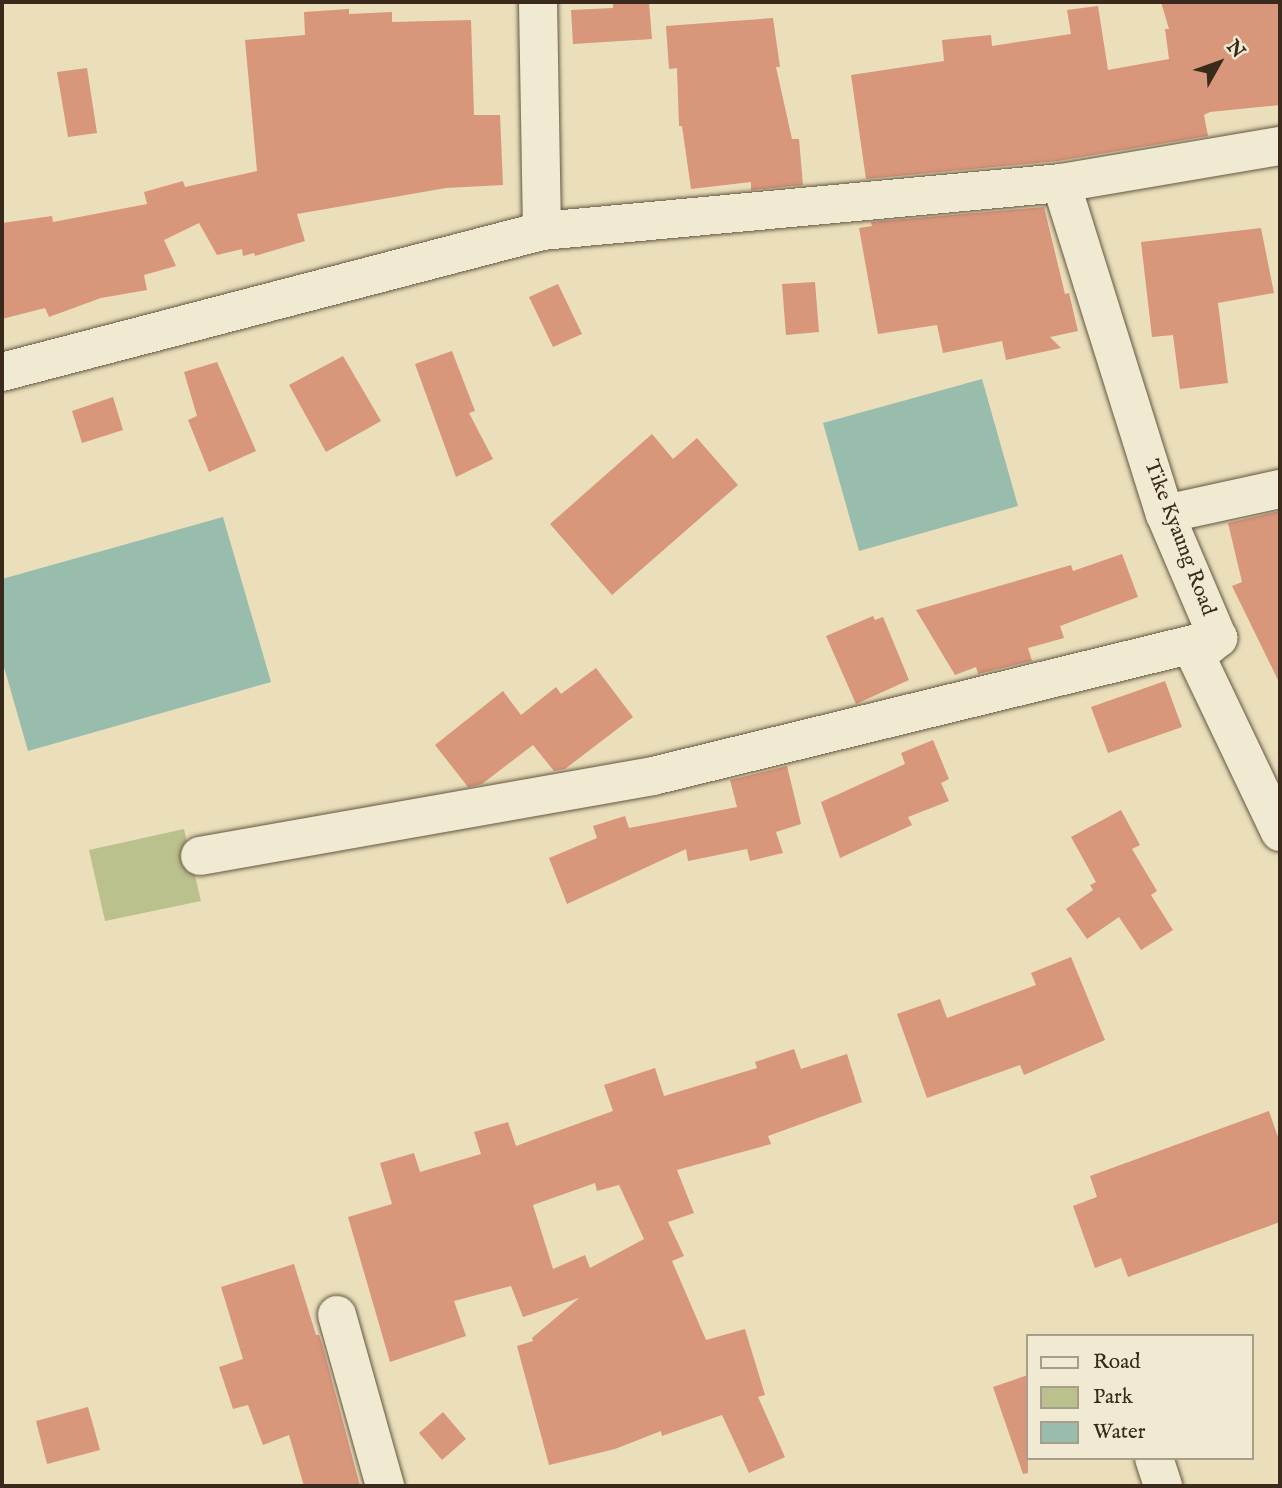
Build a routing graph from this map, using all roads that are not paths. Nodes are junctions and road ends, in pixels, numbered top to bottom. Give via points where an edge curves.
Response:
1 (538, 2) edge
2 (1280, 146) edge
3 (1061, 183) junction
4 (542, 231) junction
5 (2, 372) edge
6 (1280, 489) edge
7 (1165, 514) junction
8 (1218, 638) junction
9 (1280, 832) edge
10 (200, 856) dead end
11 (337, 1315) dead end
12 (1155, 1460) edge
13 (385, 1486) edge
14 (1163, 1486) edge

1 - 4 street
2 - 3 street
3 - 4 street
3 - 7 street, Tike Kyaung Road
4 - 5 street
6 - 7 street
7 - 8 street, Tike Kyaung Road
8 - 9 street, Tike Kyaung Road via 1196,656
8 - 10 street via 653,776
11 - 13 street
12 - 14 street

